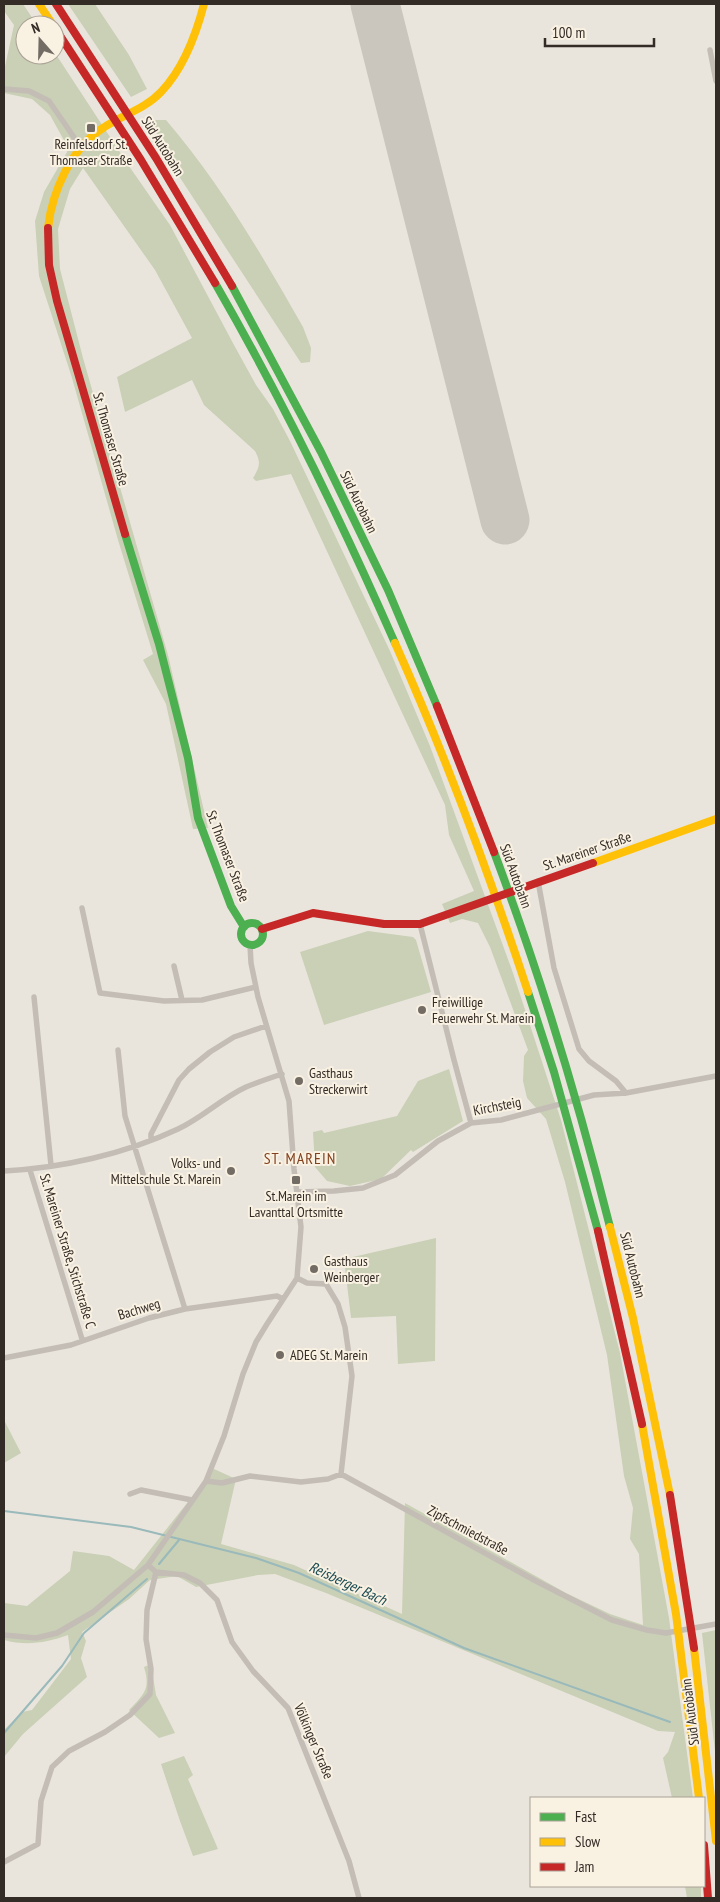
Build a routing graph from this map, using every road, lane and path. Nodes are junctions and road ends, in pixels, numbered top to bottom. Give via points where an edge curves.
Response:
1 (39, 4) edge
2 (56, 4) edge
3 (204, 4) edge
4 (46, 15) edge
5 (65, 42) edge
6 (710, 50) dead end
7 (716, 81) edge
8 (4, 89) edge
9 (80, 146) junction
10 (716, 819) edge
11 (538, 881) junction
12 (82, 908) dead end
13 (420, 924) junction
14 (244, 927) junction
15 (262, 929) junction
16 (250, 945) junction
17 (174, 966) dead end
18 (256, 987) junction
19 (34, 997) dead end
20 (182, 1000) junction
21 (266, 1026) junction
22 (118, 1050) dead end
23 (282, 1074) junction
24 (716, 1076) edge
25 (626, 1094) junction
26 (472, 1123) junction
27 (151, 1140) junction
28 (134, 1146) junction
29 (51, 1165) junction
30 (30, 1170) junction
31 (4, 1171) edge
32 (298, 1192) junction
33 (297, 1278) junction
34 (282, 1299) junction
35 (185, 1309) junction
36 (82, 1339) junction
37 (4, 1358) edge
38 (341, 1474) junction
39 (206, 1481) junction
40 (130, 1494) dead end
41 (192, 1500) junction
42 (148, 1565) junction
43 (156, 1572) junction
44 (716, 1624) edge
45 (4, 1635) edge
46 (699, 1797) edge
47 (716, 1841) edge
48 (705, 1859) edge
49 (4, 1862) edge
50 (359, 1898) edge
51 (708, 1898) edge

1 - 4 main road, Süd Autobahn
2 - 47 main road, Süd Autobahn via 120,99 195,221 251,318 342,494 416,656 507,885 580,1109 627,1289 666,1470 689,1611
3 - 9 main road, St. Thomaser Straße via 192,41 170,80 153,100 101,129
5 - 46 main road, Süd Autobahn via 188,236 275,390 397,644 445,757 495,890 567,1112 614,1291 652,1472 676,1613
6 - 7 street
8 - 9 street via 29,91 49,101
9 - 14 main road, St. Thomaser Straße via 60,182 50,209 47,226 50,271 118,513 159,644 188,758 198,818 232,906
10 - 11 main road, St. Mareiner Straße
11 - 13 main road, St. Mareiner Straße
11 - 25 street via 554,968 579,1049 589,1061 616,1080
12 - 20 street via 100,993 164,1001
13 - 15 main road, St. Mareiner Straße via 384,924 313,913
13 - 26 street
14 - 15 main road via 252,924
14 - 16 main road via 242,936
15 - 16 main road via 260,941
16 - 18 street
17 - 20 street
18 - 20 street via 202,1000
18 - 21 street
19 - 29 street
21 - 23 street
21 - 27 street via 234,1037 189,1069 179,1080 151,1134
22 - 28 street via 125,1116
23 - 27 street via 245,1087 179,1129
23 - 32 street via 289,1101
24 - 25 street, Kirchsteig
25 - 26 street, Kirchsteig via 594,1094 501,1120
26 - 32 street, Kirchsteig via 438,1140 394,1175 363,1188
27 - 28 street
28 - 29 street
28 - 35 street
29 - 30 street
30 - 31 street
30 - 36 street, St. Mareiner Straße, Stichstraße C
32 - 33 street
33 - 34 street
33 - 38 street via 307,1283 326,1284 338,1304 345,1327 352,1376
34 - 35 street, Bachweg via 277,1296
34 - 39 street via 256,1342
35 - 36 street, Bachweg
36 - 37 street, Bachweg via 71,1345
38 - 39 street via 301,1482 250,1476 222,1483
38 - 44 street, Zipfschmiedstraße via 612,1620 666,1633
39 - 41 street
40 - 41 street via 142,1490
41 - 42 street
42 - 43 street
42 - 45 street via 93,1612 63,1630 36,1638
43 - 49 street via 147,1610 150,1694 130,1715 69,1751 52,1767 41,1801 38,1844
43 - 50 street, Völkinger Straße via 184,1575 200,1583 216,1600 232,1642 253,1671 288,1708 349,1860
48 - 51 main road

